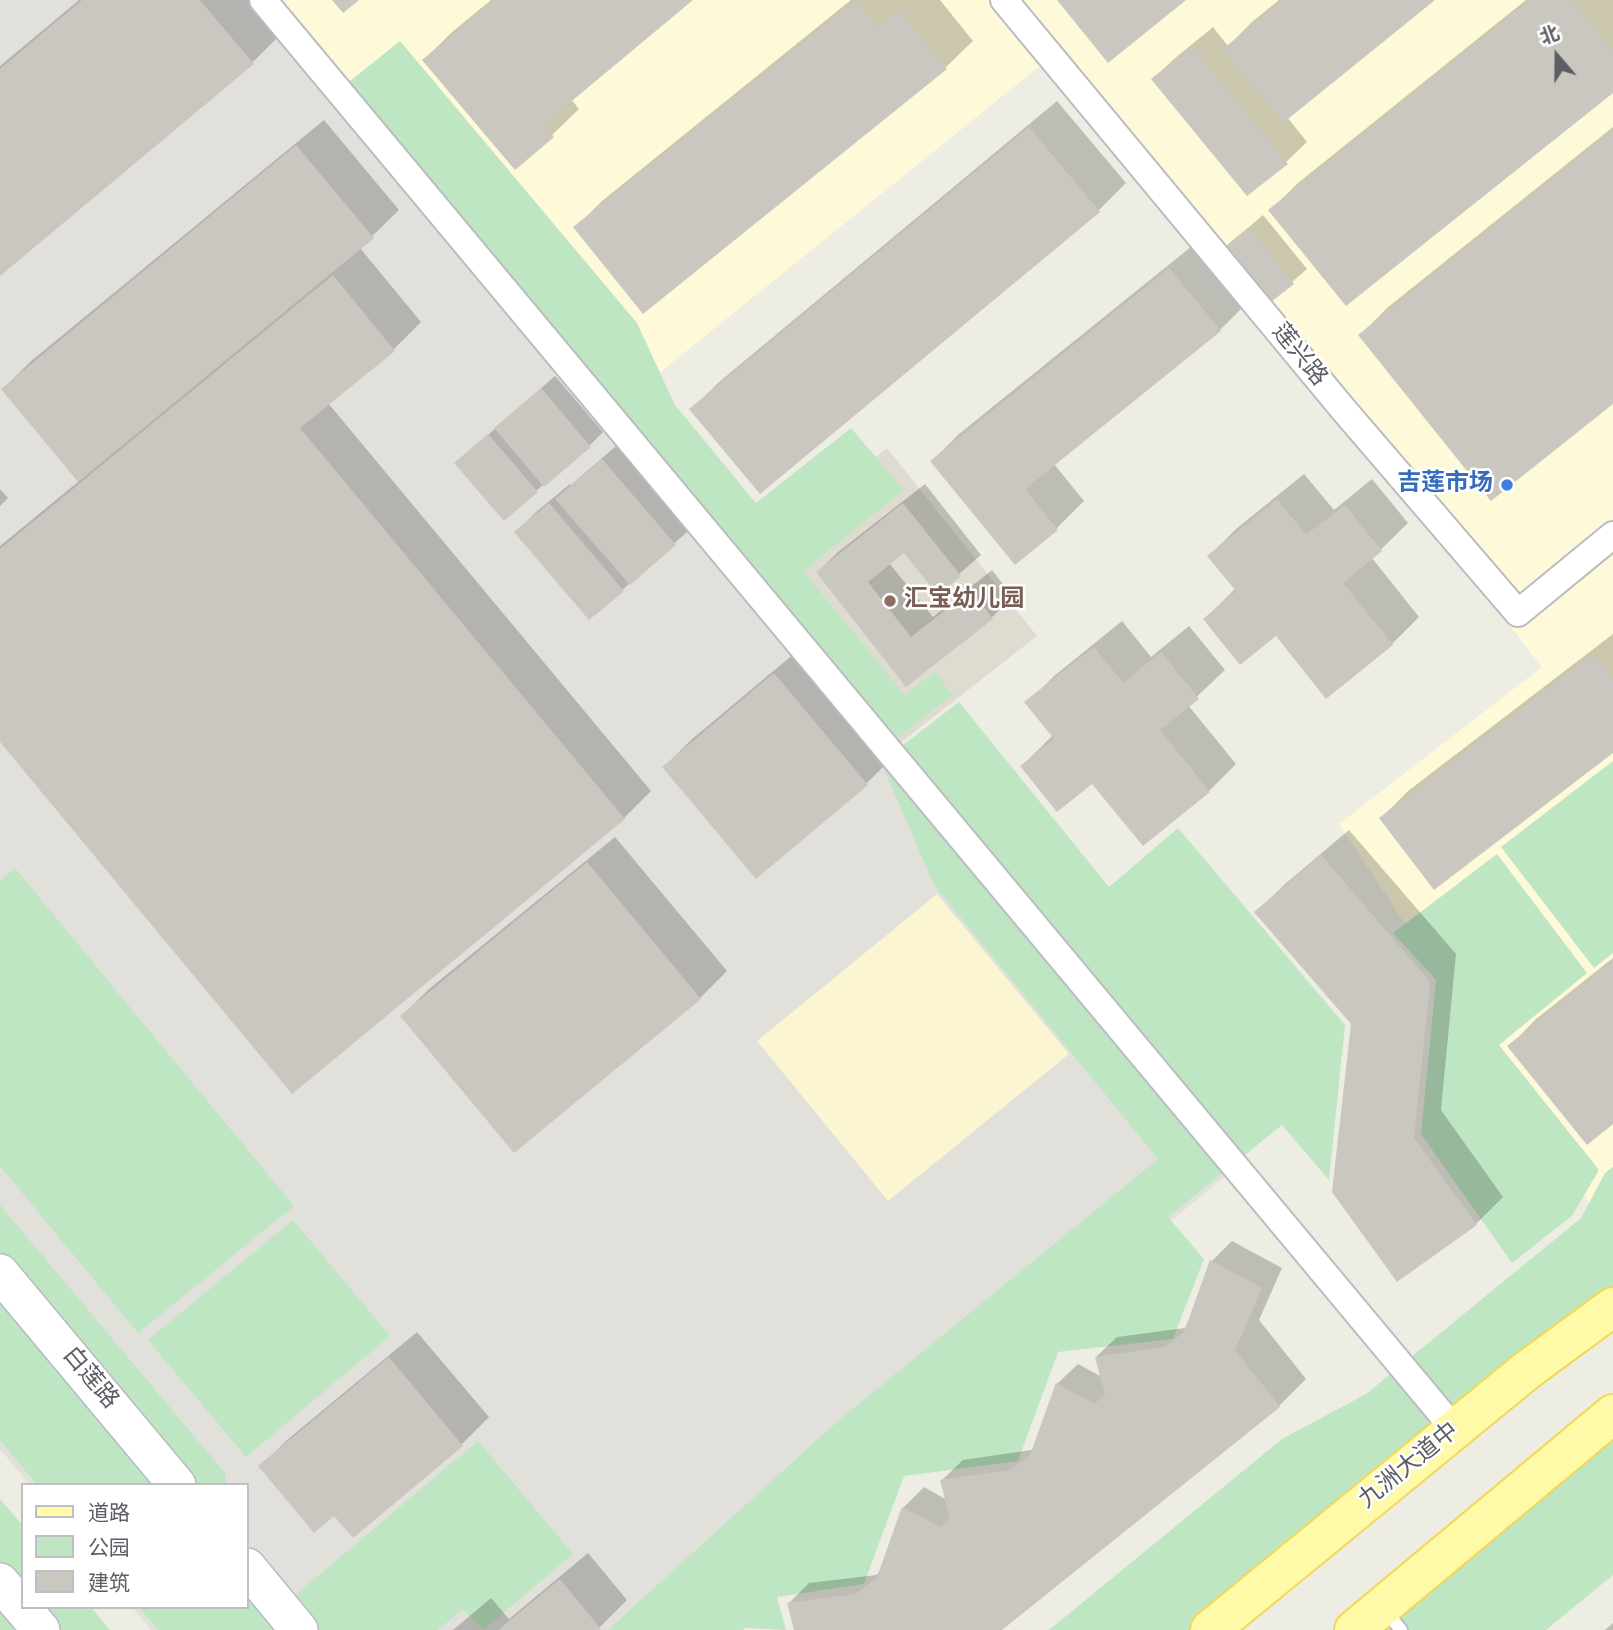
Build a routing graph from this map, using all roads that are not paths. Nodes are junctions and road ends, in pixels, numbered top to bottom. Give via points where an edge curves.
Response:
1 (263, 0) edge
2 (1004, 0) edge
3 (1613, 535) edge
4 (0, 1273) edge
5 (1613, 1307) edge
6 (1613, 1414) edge
7 (1455, 1430) junction
8 (175, 1483) edge
9 (248, 1568) edge
10 (0, 1581) edge
11 (21, 1606) edge
12 (23, 1609) edge
13 (1379, 1622) edge
14 (41, 1630) edge
15 (299, 1630) edge
16 (1210, 1630) edge

1 - 7 street
2 - 3 street, 莲兴路 via 1518,613
4 - 8 main road, 白莲路
5 - 7 main road, 九洲大道中 via 1525,1371
6 - 13 main road
7 - 16 main road, 九洲大道中
9 - 15 main road
10 - 11 main road
12 - 14 main road

